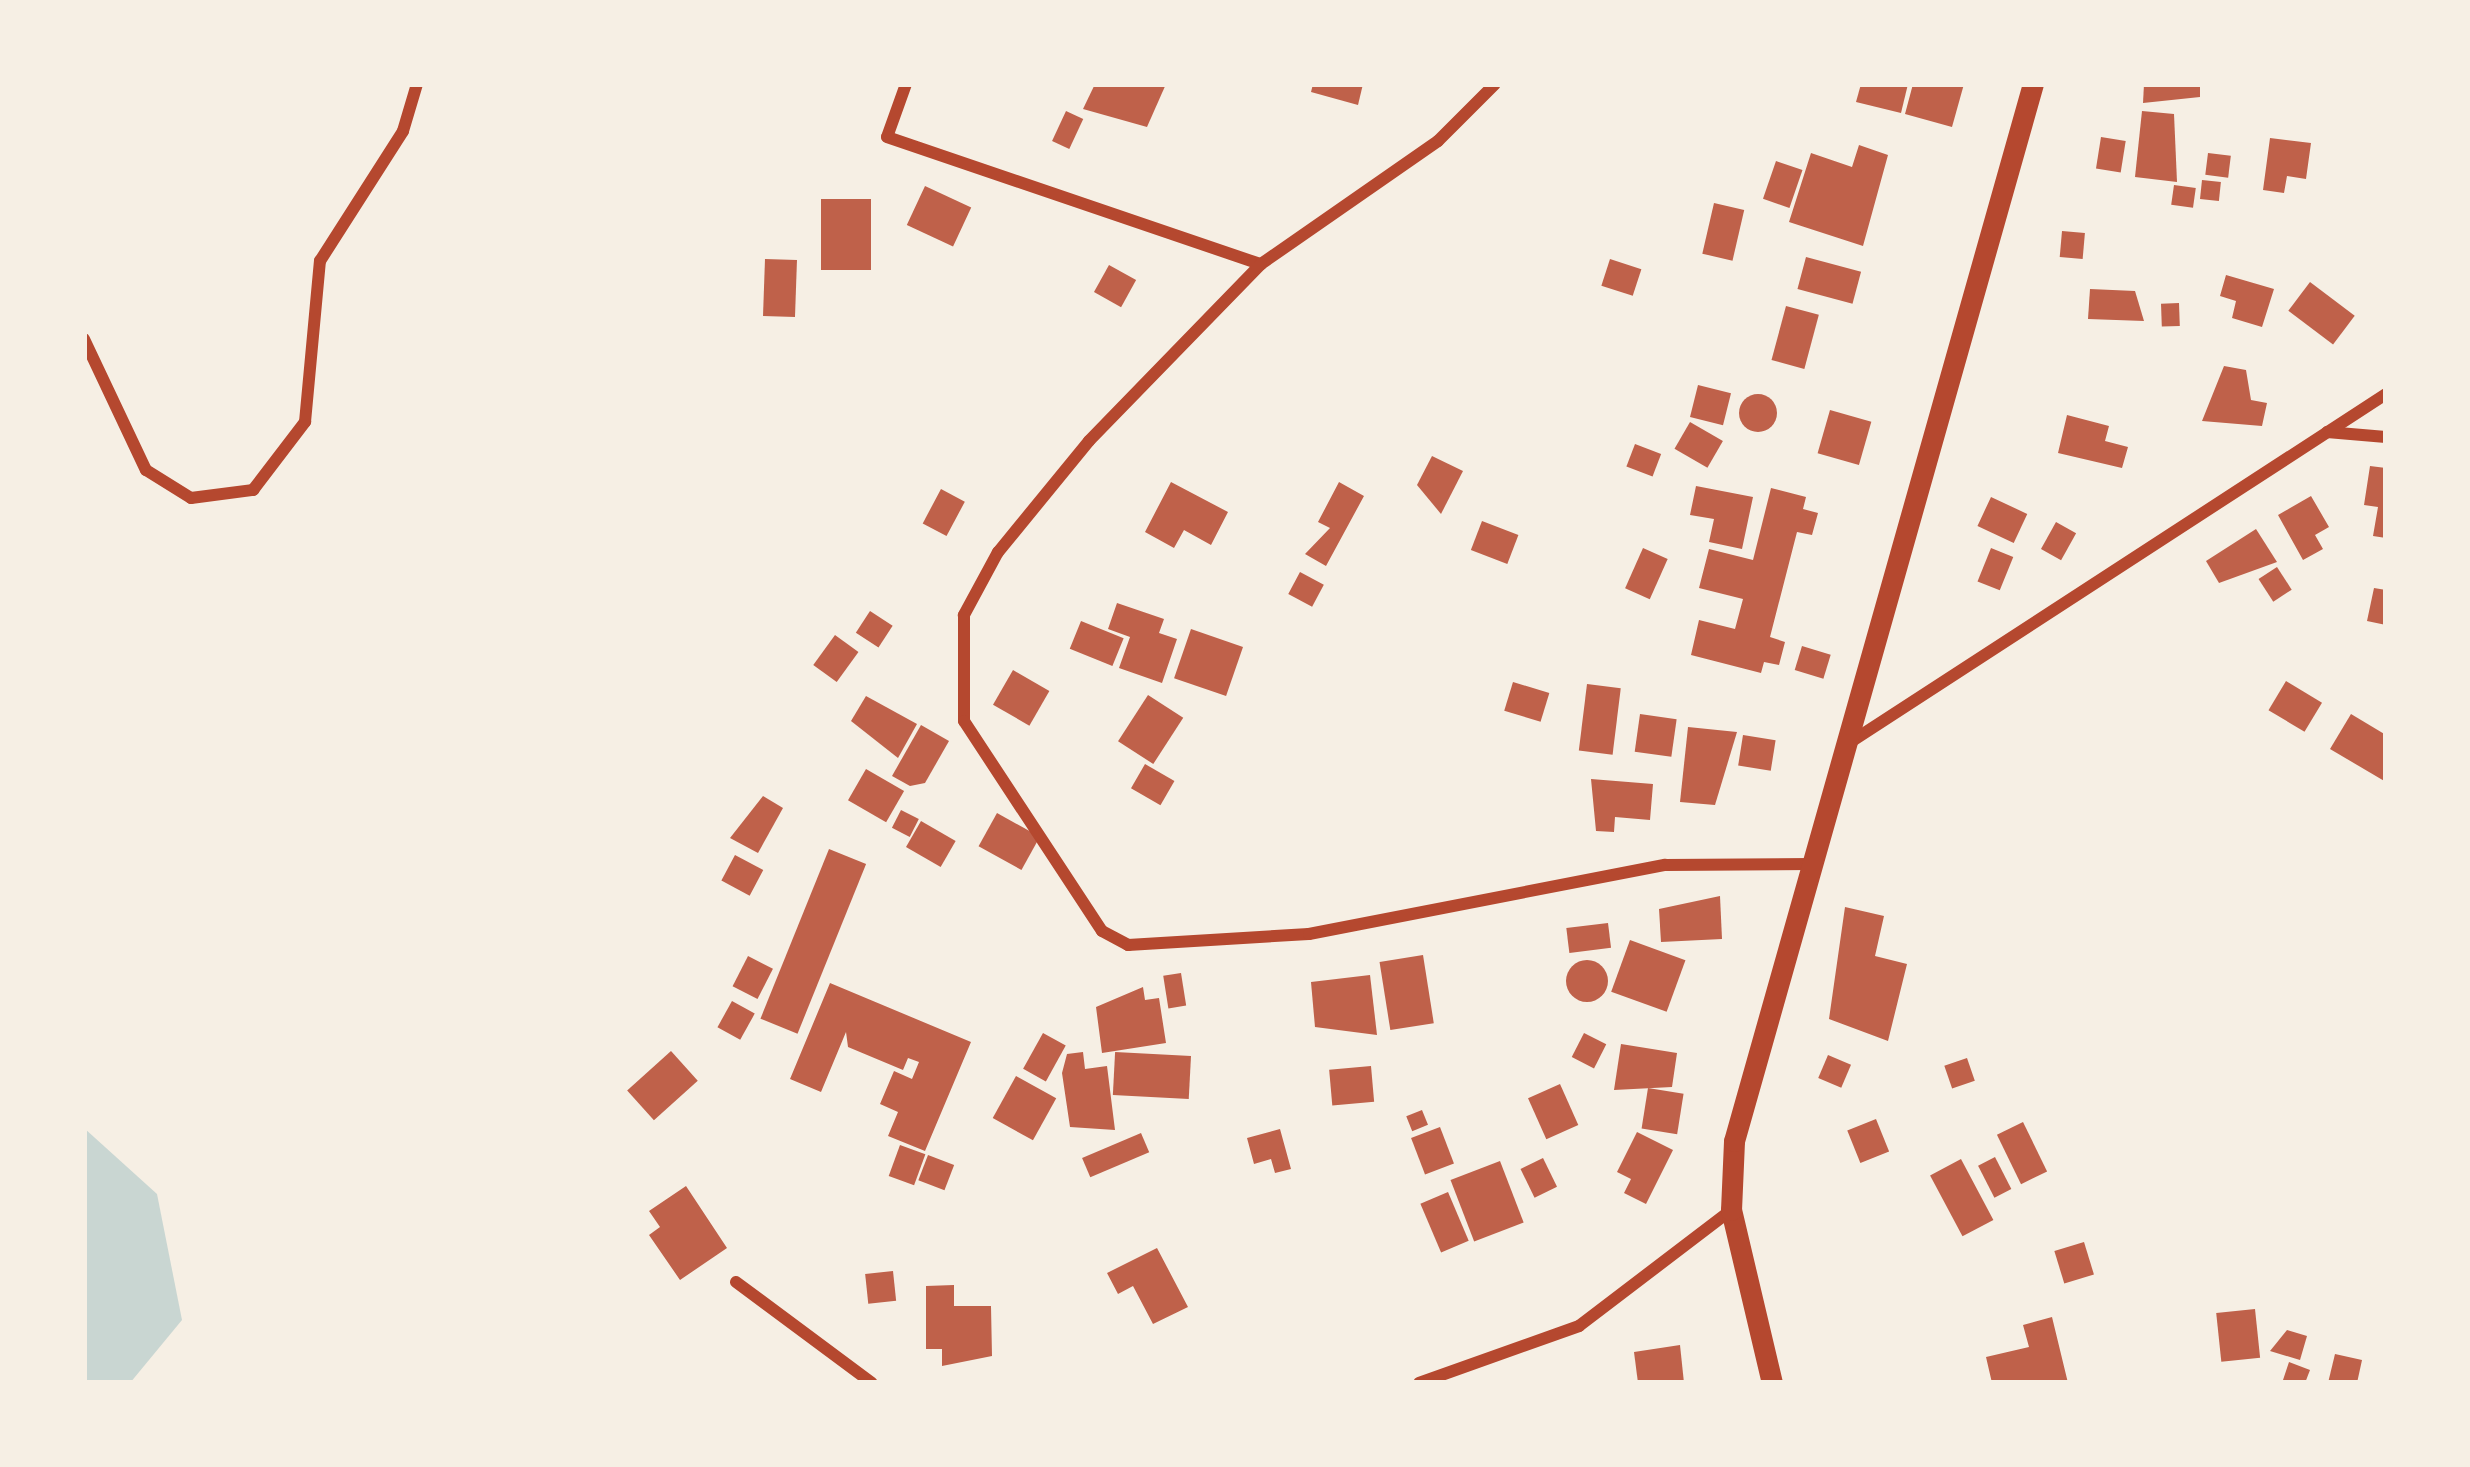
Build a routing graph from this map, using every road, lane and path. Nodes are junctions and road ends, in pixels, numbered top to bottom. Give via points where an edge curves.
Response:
1 (417, 84) edge
2 (906, 84) edge
3 (2032, 84) edge
4 (1492, 85) edge
5 (1262, 264) junction
6 (84, 339) edge
7 (2386, 394) edge
8 (2326, 432) junction
9 (2386, 437) edge
10 (1845, 746) junction
11 (1812, 864) junction
12 (1731, 1210) junction
13 (736, 1282) dead end
14 (872, 1383) edge
15 (1420, 1383) edge
16 (1772, 1383) edge

1 - 6 street via 403,131 320,261 305,422 254,490 226,502 191,498 146,470
2 - 5 street via 887,137
3 - 10 highway
4 - 5 street via 1438,141
5 - 11 street via 1089,441 998,551 964,615 964,721 1102,931 1128,945 1201,949 1665,865
7 - 8 street
8 - 9 street
8 - 10 street
10 - 11 highway
11 - 12 highway via 1734,1141
12 - 15 street via 1579,1326
12 - 16 highway
13 - 14 street

